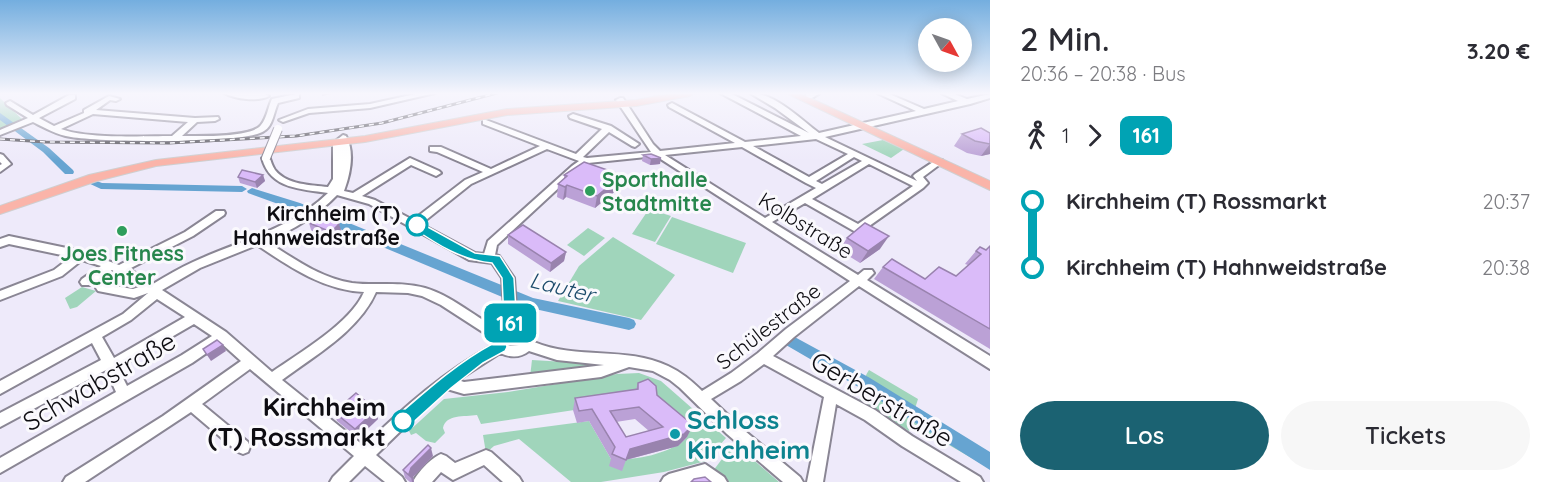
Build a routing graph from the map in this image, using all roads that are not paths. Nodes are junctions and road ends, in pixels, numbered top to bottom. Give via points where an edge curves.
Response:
1 (25, 115) edge
2 (38, 115) edge
3 (85, 115) edge
4 (141, 115) edge
5 (270, 115) edge
6 (285, 115) edge
7 (296, 115) edge
8 (487, 115) edge
9 (631, 115) edge
10 (691, 115) edge
11 (769, 115) edge
12 (789, 115) edge
13 (843, 115) edge
14 (910, 115) edge
15 (573, 116) dead end
16 (79, 117) joint
17 (215, 119) dead end
18 (30, 120) junction
19 (195, 120) junction
20 (283, 120) junction
21 (486, 122) dead end
22 (862, 127) junction
23 (608, 128) junction
24 (54, 130) junction
25 (2, 132) edge
26 (813, 137) junction
27 (176, 138) junction
28 (342, 141) junction
29 (635, 144) dead end
30 (743, 144) junction
31 (547, 145) junction
32 (433, 149) dead end
33 (656, 153) junction
34 (854, 154) junction
35 (0, 157) edge
36 (582, 159) junction
37 (868, 161) junction
38 (939, 162) junction
39 (0, 169) edge
40 (489, 171) junction
41 (436, 173) dead end
42 (809, 181) junction
43 (920, 186) junction
44 (990, 186) edge
45 (823, 188) junction
46 (335, 192) junction
47 (355, 196) junction
48 (805, 199) junction
49 (0, 204) edge
50 (0, 210) edge
51 (220, 213) dead end
52 (765, 222) junction
53 (415, 224) junction
54 (4, 241) edge
55 (258, 241) junction
56 (81, 255) junction
57 (489, 258) junction
58 (115, 267) junction
59 (863, 277) junction
60 (138, 280) junction
61 (86, 282) dead end
62 (372, 287) junction
63 (102, 288) dead end
64 (152, 290) junction
65 (121, 293) junction
66 (0, 296) edge
67 (195, 317) junction
68 (511, 326) junction
69 (94, 335) junction
70 (222, 336) junction
71 (499, 341) junction
72 (528, 345) junction
73 (763, 357) junction
74 (628, 361) junction
75 (250, 362) junction
76 (990, 363) edge
77 (110, 364) junction
78 (271, 380) junction
79 (446, 383) junction
80 (0, 388) edge
81 (831, 394) junction
82 (124, 395) junction
83 (700, 399) junction
84 (192, 404) junction
85 (0, 420) edge
86 (243, 447) dead end
87 (366, 455) junction
88 (0, 466) edge
89 (71, 482) edge
90 (338, 482) edge
91 (397, 482) edge
92 (421, 482) edge
93 (514, 482) edge
94 (669, 482) edge
95 (719, 482) edge
96 (795, 482) edge
97 (815, 482) edge
98 (975, 482) edge

1 - 18 street
2 - 18 street
3 - 16 street
4 - 19 street
5 - 27 street via 258,132
6 - 20 street
7 - 20 street
8 - 28 main road
9 - 33 street, Kolbstraße
10 - 30 street
11 - 26 street
12 - 26 street
13 - 22 main road
14 - 22 street
15 - 23 street
16 - 24 street
17 - 19 street
18 - 24 street
18 - 25 street
19 - 27 street
20 - 46 street, bridge via 266,158 271,172 301,186
21 - 31 street
22 - 26 street
22 - 38 main road
23 - 29 street
23 - 36 street
24 - 27 street via 92,137
26 - 30 street
26 - 34 street
28 - 46 street
28 - 49 main road via 198,151 148,159 71,178
28 - 50 main road via 149,164 71,184
30 - 33 street
30 - 42 street
31 - 36 street
31 - 40 street
32 - 40 street
33 - 36 street
33 - 52 street, Kolbstraße
34 - 37 street
34 - 42 street
35 - 39 street via 7,164
36 - 57 street via 492,244
37 - 43 street
37 - 45 street
38 - 43 street via 918,176 923,183
38 - 44 main road
40 - 53 street via 468,182
41 - 47 street via 410,161
42 - 45 street
43 - 48 street via 858,229
45 - 48 street
46 - 47 street
46 - 55 street via 306,215
47 - 53 street
48 - 52 street
51 - 58 street via 189,234
52 - 59 street, Kolbstraße
53 - 57 street via 473,257
54 - 56 street
55 - 62 street via 326,281
55 - 64 street via 196,265
56 - 58 street
56 - 66 street via 58,273
57 - 68 street via 495,259 505,271
58 - 60 street
58 - 61 street
59 - 73 street, Schülestraße
59 - 76 street, Kolbstraße
60 - 64 street
60 - 65 street
62 - 71 street via 405,287 425,292 457,308
62 - 78 street via 370,296 346,324
63 - 65 street
64 - 65 street
64 - 67 street
64 - 69 street via 130,316
67 - 70 street
67 - 77 street
68 - 71 street via 505,327
68 - 72 street via 526,331
69 - 77 street
69 - 80 street
70 - 75 street
70 - 82 street, Schwabstraße
71 - 72 street via 510,352
71 - 79 street
72 - 74 street via 579,357
73 - 81 street, Gerberstraße
73 - 83 street, Schülestraße
74 - 79 street via 601,371 483,386 457,388
74 - 83 street via 661,369
75 - 78 street
75 - 84 street
77 - 82 street
77 - 85 street
78 - 87 street
79 - 87 street
81 - 97 street
81 - 98 street, Gerberstraße
82 - 88 street, Schwabstraße
83 - 96 street
84 - 86 street
84 - 89 street
87 - 90 street
87 - 91 street
92 - 93 street via 441,461 453,472 486,457
94 - 95 street via 705,471

